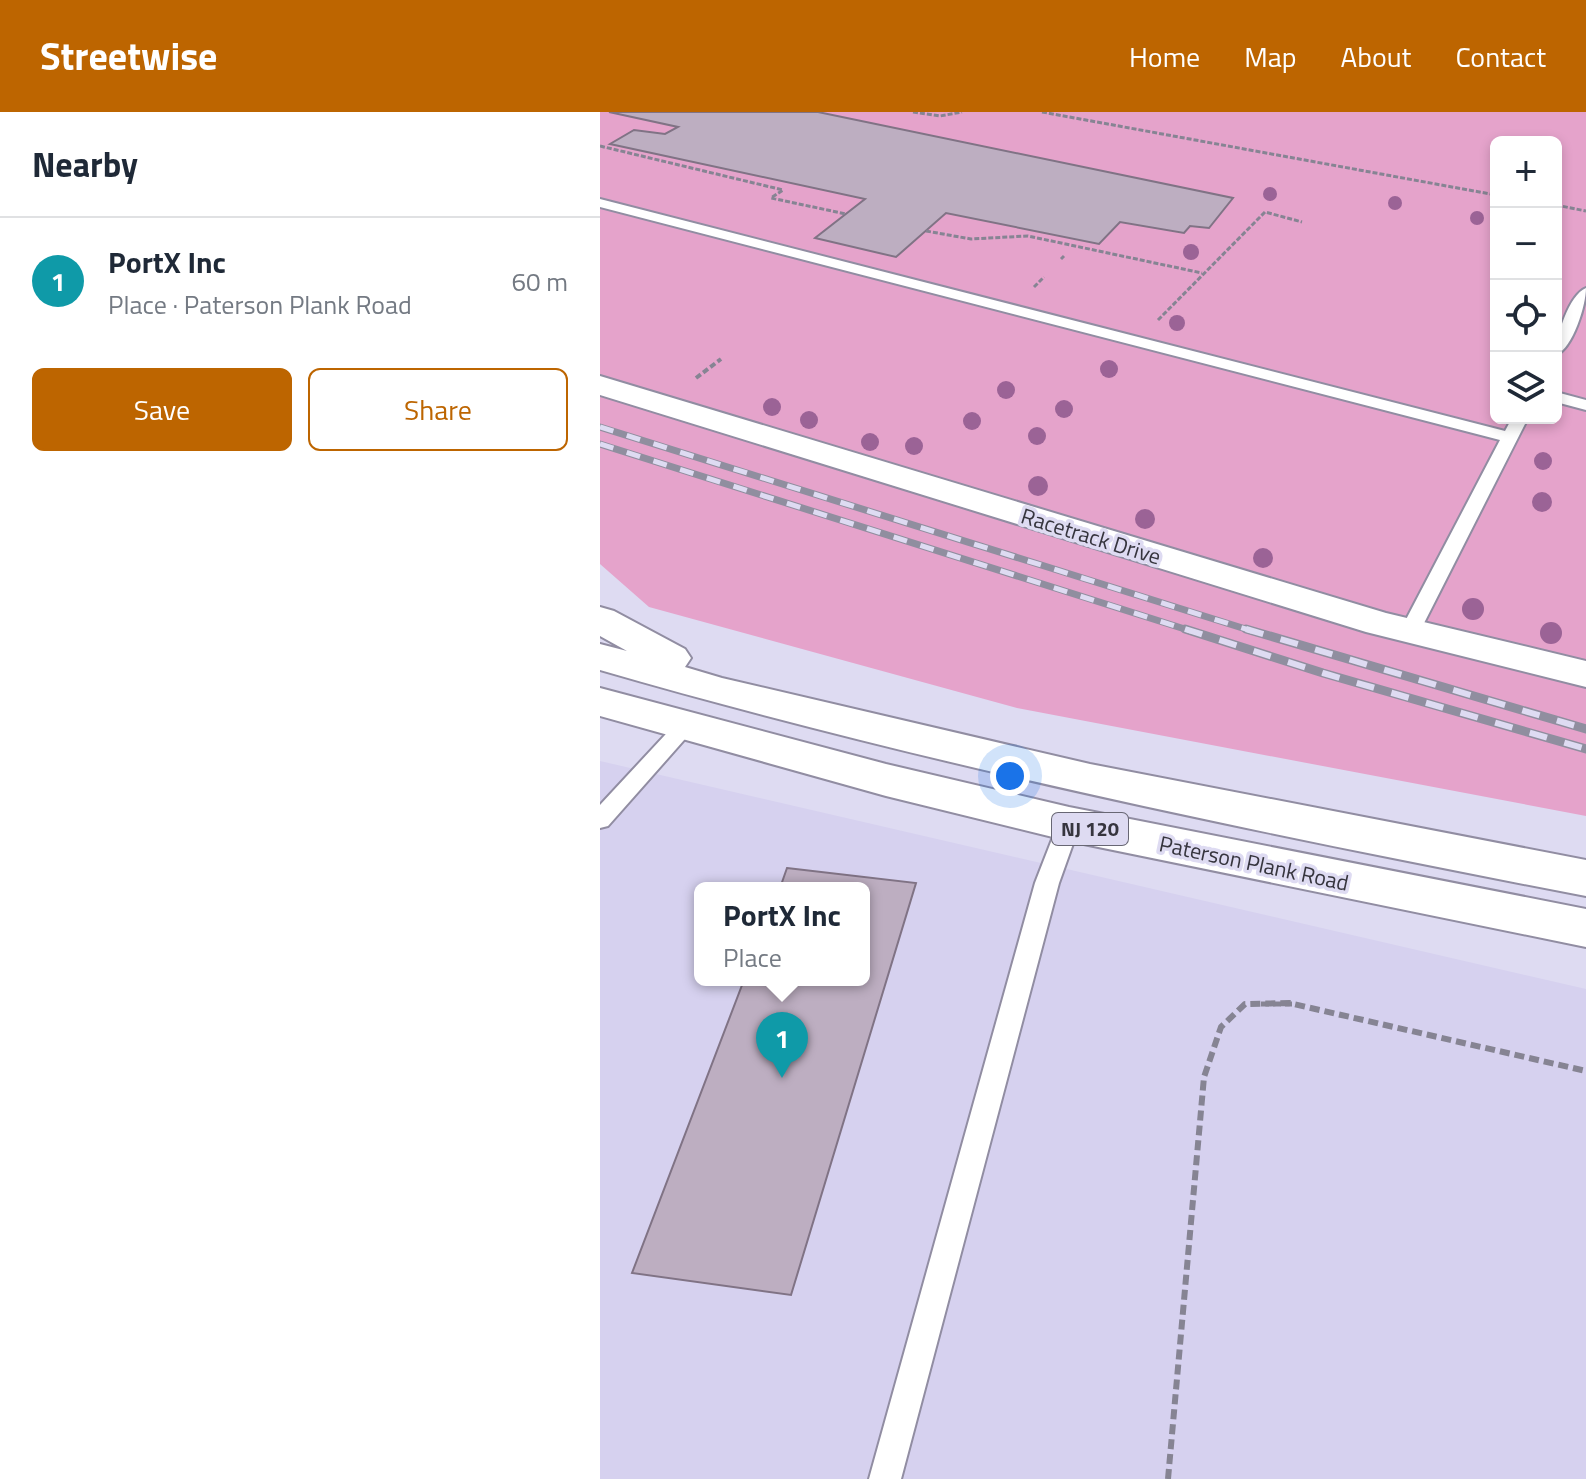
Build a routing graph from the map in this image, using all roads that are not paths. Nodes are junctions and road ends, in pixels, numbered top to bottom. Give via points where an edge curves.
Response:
1 (600, 203) edge
2 (1586, 292) edge
3 (1562, 338) edge
4 (600, 385) edge
5 (1562, 399) edge
6 (1586, 405) edge
7 (1517, 424) edge
8 (1509, 437) junction
9 (600, 620) edge
10 (1410, 631) junction
11 (600, 657) edge
12 (1586, 674) edge
13 (755, 700) junction
14 (600, 702) edge
15 (685, 726) junction
16 (600, 820) edge
17 (1069, 824) junction
18 (1586, 878) edge
19 (1586, 928) edge
20 (885, 1479) edge

1 - 8 lane
2 - 3 lane
4 - 10 street, Racetrack Drive
5 - 6 lane
7 - 8 lane
8 - 10 lane
9 - 13 main road
10 - 12 street, Racetrack Drive
11 - 13 main road, Paterson Plank Road / NJ 120
13 - 18 main road, Paterson Plank Road / NJ 120 via 1141,792
14 - 15 main road, Paterson Plank Road / NJ 120
15 - 16 lane
15 - 17 main road, Paterson Plank Road / NJ 120
17 - 19 main road, Paterson Plank Road / NJ 120
17 - 20 lane via 1047,883

